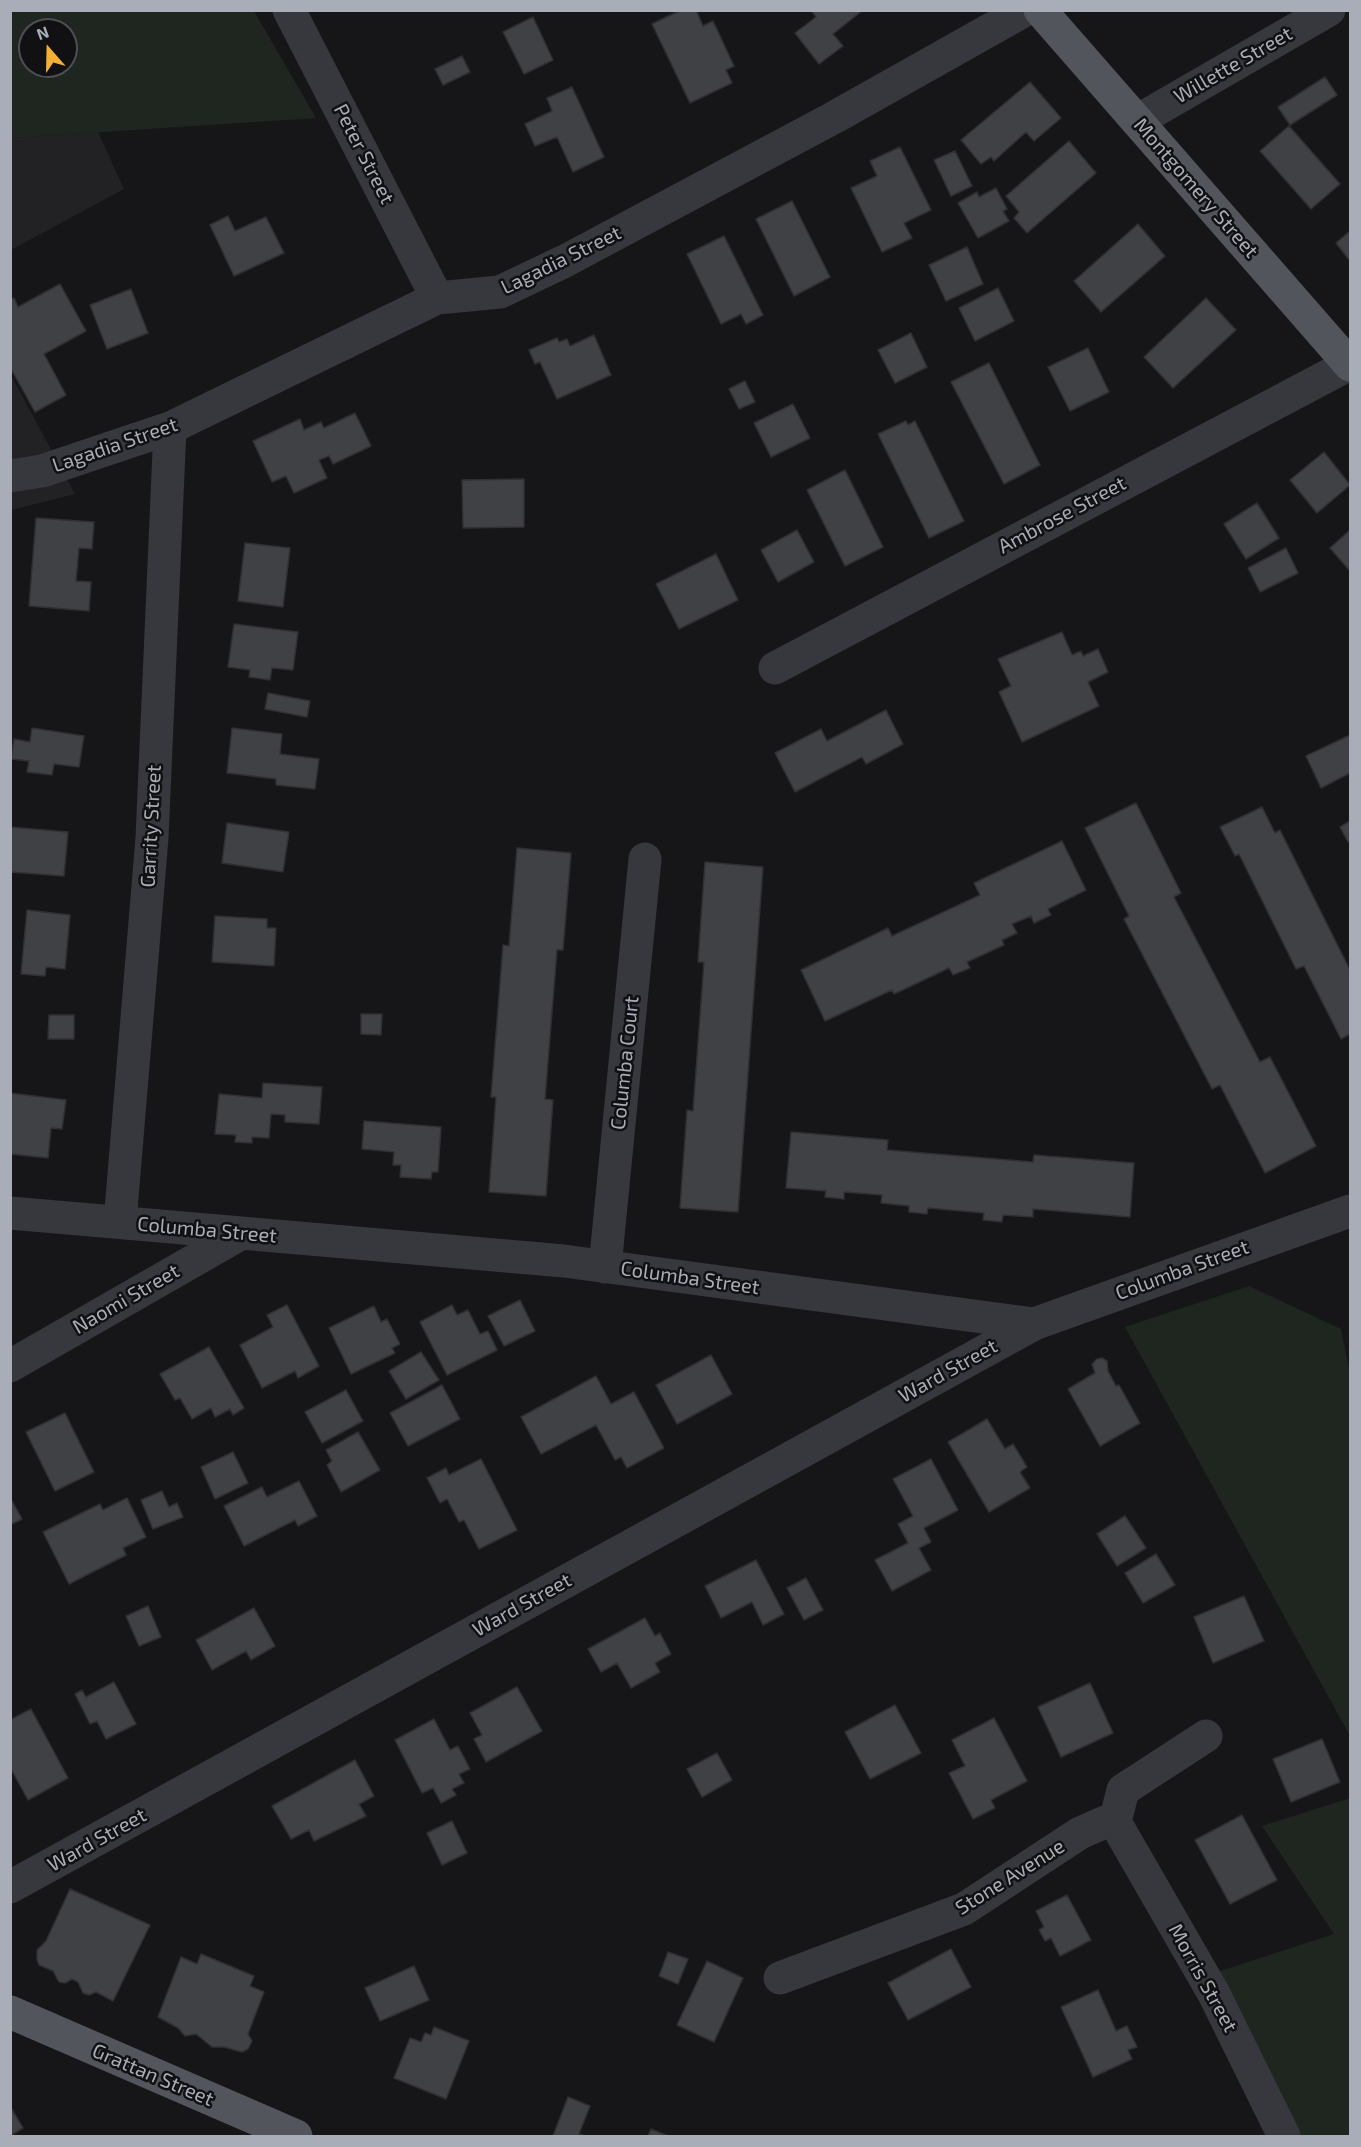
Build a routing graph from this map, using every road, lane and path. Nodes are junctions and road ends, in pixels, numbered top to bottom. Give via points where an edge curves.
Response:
1 (289, 10) edge
2 (1025, 10) edge
3 (1040, 10) edge
4 (1329, 10) edge
5 (1137, 121) junction
6 (437, 298) junction
7 (1350, 365) edge
8 (170, 428) junction
9 (10, 476) edge
10 (775, 668) dead end
11 (645, 859) dead end
12 (1350, 1211) edge
13 (10, 1213) edge
14 (120, 1222) junction
15 (242, 1233) junction
16 (605, 1267) junction
17 (1034, 1324) junction
18 (10, 1366) edge
19 (1206, 1736) dead end
20 (1115, 1822) junction
21 (10, 1887) edge
22 (780, 1978) dead end
23 (10, 2013) edge
24 (297, 2136) edge
25 (1284, 2136) edge

1 - 6 street, Peter Street
2 - 6 street, Lagadia Street via 565,261 500,292
3 - 5 main road, Montgomery Street
4 - 5 street, Willette Street
5 - 7 main road, Montgomery Street
6 - 8 street, Lagadia Street
7 - 10 street, Ambrose Street
8 - 9 street, Lagadia Street via 42,471
8 - 14 street, Garrity Street via 152,838
11 - 16 street, Columba Court
12 - 17 street, Columba Street
13 - 14 street, Columba Street
14 - 15 street, Columba Street
15 - 16 street, Columba Street
15 - 18 street, Naomi Street
16 - 17 street, Columba Street
17 - 21 street, Ward Street
19 - 20 street via 1123,1790
20 - 22 street, Stone Avenue via 1080,1833 963,1909
20 - 25 street, Morris Street via 1214,1994
23 - 24 main road, Grattan Street

